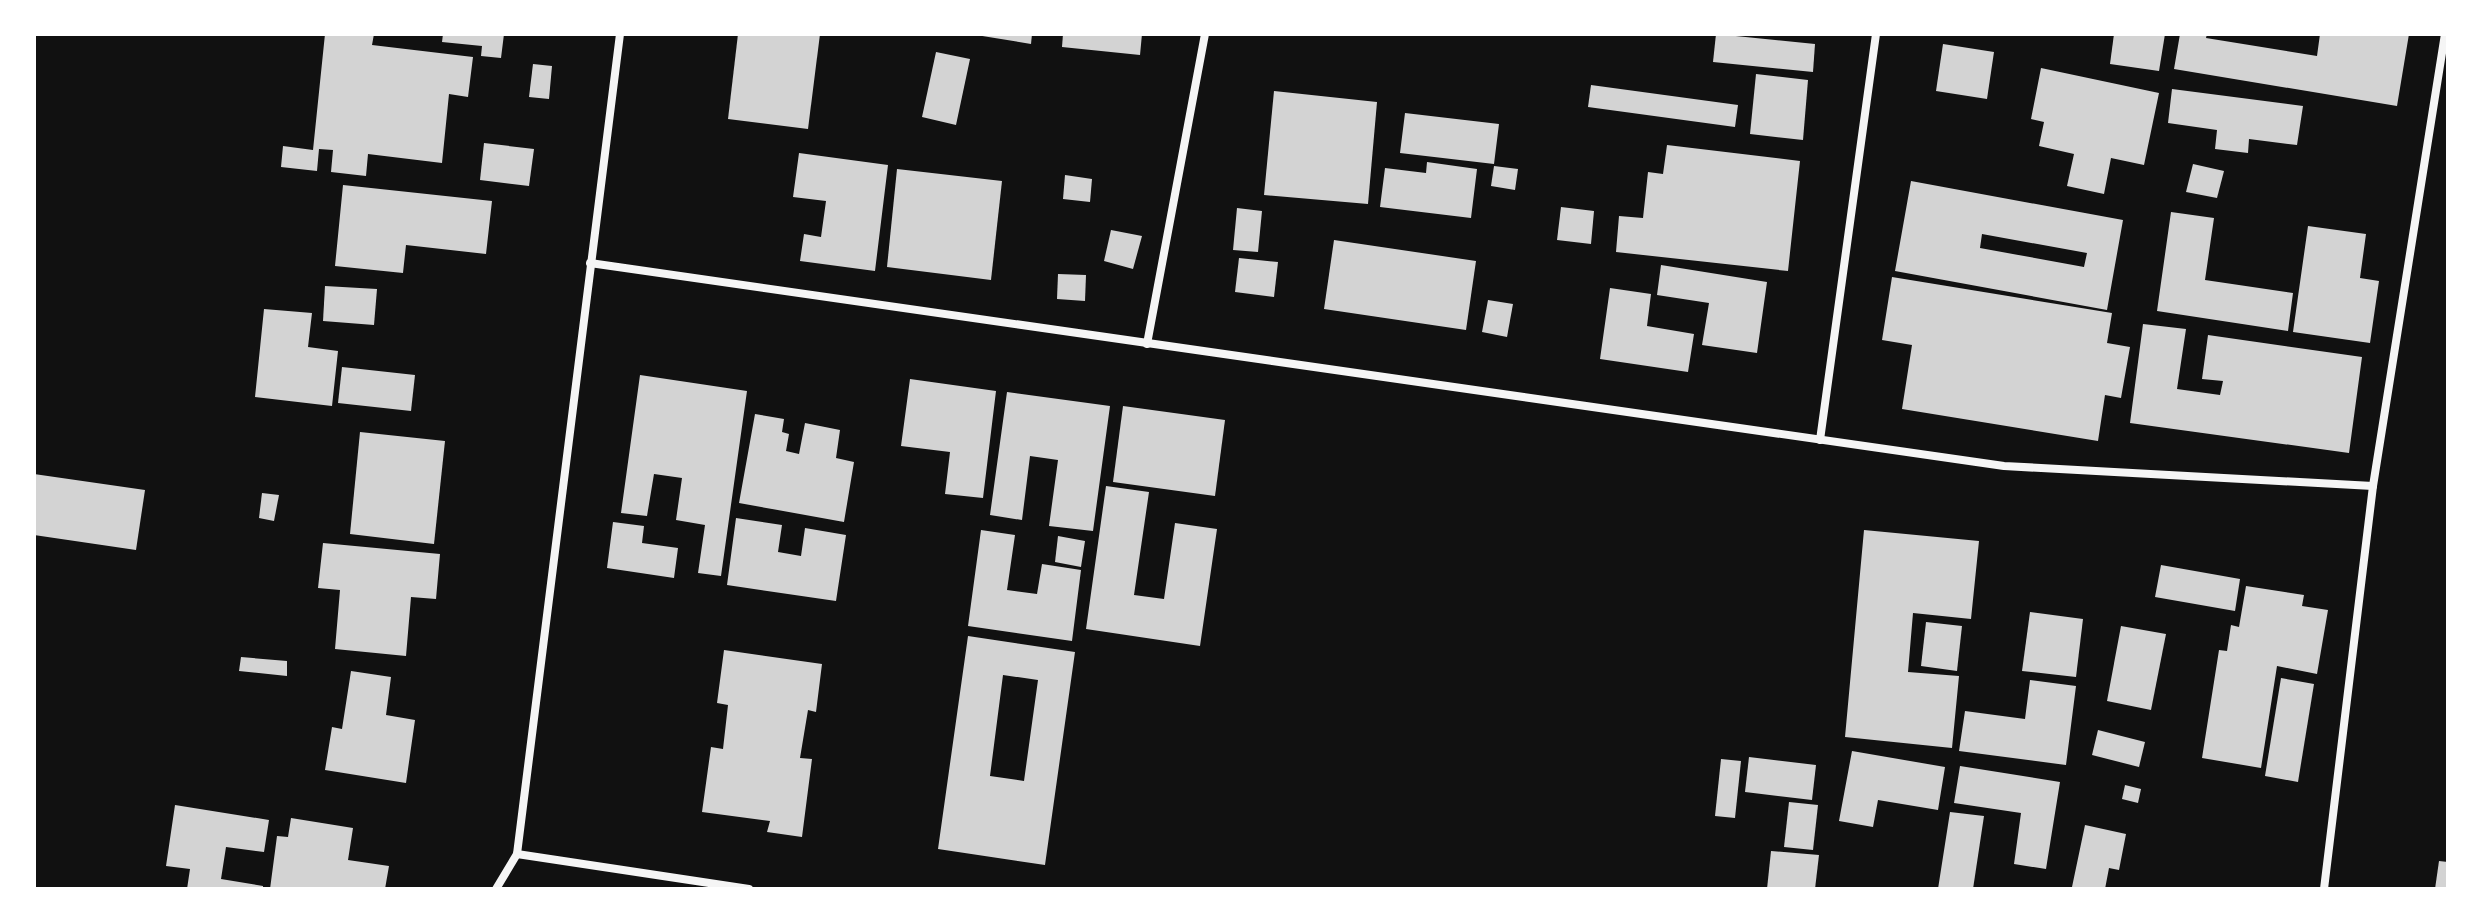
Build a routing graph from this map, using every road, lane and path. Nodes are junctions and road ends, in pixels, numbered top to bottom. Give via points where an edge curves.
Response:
1 (620, 34) edge
2 (1205, 34) edge
3 (1876, 34) edge
4 (2445, 34) edge
5 (590, 263) junction
6 (1147, 344) junction
7 (1820, 440) junction
8 (2373, 486) junction
9 (517, 854) junction
10 (496, 889) edge
11 (749, 889) edge
12 (2324, 889) edge

1 - 5 street
2 - 6 street
3 - 7 street
4 - 8 street
5 - 6 street
5 - 9 street
6 - 7 street
7 - 8 street via 2004,466
8 - 12 street
9 - 10 street
9 - 11 street

